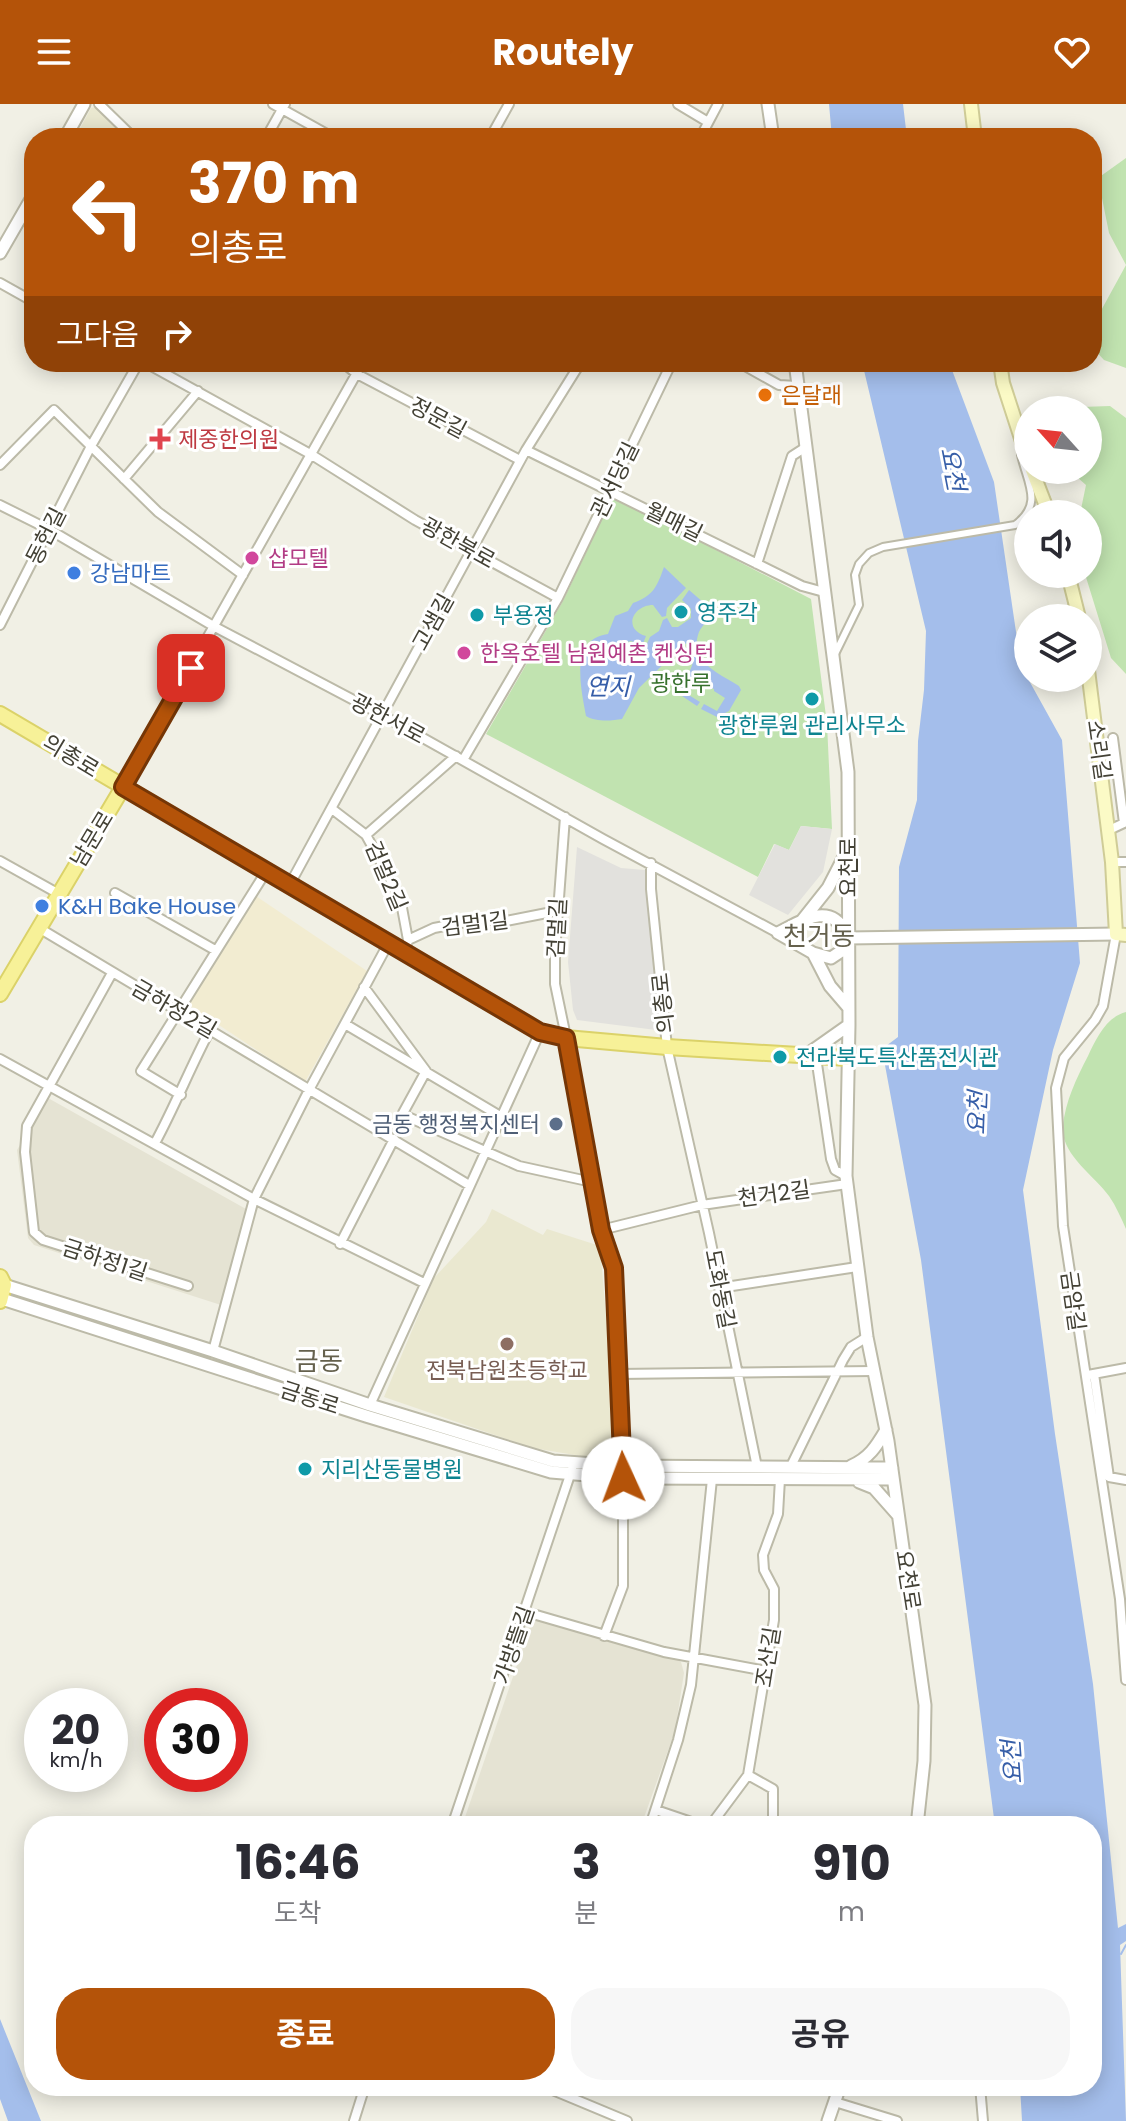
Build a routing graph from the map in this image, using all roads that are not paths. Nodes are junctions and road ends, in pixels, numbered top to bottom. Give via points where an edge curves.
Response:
1 (84, 104) edge
2 (99, 104) edge
3 (273, 104) edge
4 (509, 104) edge
5 (678, 104) edge
6 (718, 104) edge
7 (768, 104) edge
8 (971, 104) edge
9 (284, 107) edge
10 (708, 122) junction
11 (71, 128) edge
12 (124, 128) edge
13 (272, 128) edge
14 (318, 128) edge
15 (496, 128) edge
16 (705, 128) edge
17 (772, 128) edge
18 (974, 128) edge
19 (24, 211) edge
20 (0, 253) edge
21 (0, 283) edge
22 (24, 296) edge
23 (135, 372) edge
24 (161, 372) edge
25 (354, 372) edge
26 (575, 372) edge
27 (667, 372) edge
28 (756, 372) edge
29 (796, 372) edge
30 (1001, 372) edge
31 (357, 374) junction
32 (797, 386) junction
33 (198, 391) junction
34 (1014, 419) edge
35 (91, 446) junction
36 (806, 447) junction
37 (526, 450) junction
38 (312, 455) junction
39 (520, 460) junction
40 (0, 465) edge
41 (124, 479) junction
42 (1030, 484) edge
43 (609, 490) junction
44 (0, 505) edge
45 (50, 530) junction
46 (472, 551) junction
47 (757, 564) junction
48 (243, 575) junction
49 (824, 592) junction
50 (558, 598) junction
51 (0, 625) edge
52 (215, 627) junction
53 (834, 658) junction
54 (1091, 692) edge
55 (0, 714) edge
56 (382, 715) junction
57 (1113, 738) dead end
58 (460, 758) junction
59 (1123, 786) edge
60 (123, 787) junction
61 (332, 809) junction
62 (565, 817) junction
63 (1109, 830) junction
64 (366, 835) junction
65 (848, 849) junction
66 (0, 861) edge
67 (1112, 862) junction
68 (1126, 862) edge
69 (651, 863) junction
70 (267, 870) junction
71 (290, 884) junction
72 (115, 893) dead end
73 (59, 894) junction
74 (557, 911) junction
75 (801, 922) junction
76 (39, 928) junction
77 (778, 933) junction
78 (1121, 934) edge
79 (848, 938) junction
80 (388, 944) junction
81 (406, 946) junction
82 (215, 950) junction
83 (813, 953) junction
84 (112, 973) junction
85 (364, 987) junction
86 (0, 994) edge
87 (848, 1007) junction
88 (176, 1011) junction
89 (345, 1024) junction
90 (849, 1025) junction
91 (210, 1030) junction
92 (540, 1032) junction
93 (566, 1038) junction
94 (667, 1047) junction
95 (810, 1057) junction
96 (848, 1058) junction
97 (0, 1059) edge
98 (426, 1071) junction
99 (48, 1085) junction
100 (310, 1088) junction
101 (181, 1095) junction
102 (500, 1116) junction
103 (394, 1139) junction
104 (155, 1143) junction
105 (484, 1152) junction
106 (846, 1180) junction
107 (592, 1182) junction
108 (469, 1185) junction
109 (254, 1199) junction
110 (702, 1205) junction
111 (601, 1230) junction
112 (340, 1244) junction
113 (857, 1267) junction
114 (424, 1283) junction
115 (188, 1286) dead end
116 (719, 1288) junction
117 (1, 1290) edge
118 (867, 1337) junction
119 (213, 1351) junction
120 (1126, 1368) edge
121 (837, 1371) junction
122 (873, 1371) junction
123 (618, 1374) junction
124 (738, 1374) junction
125 (1089, 1374) junction
126 (370, 1405) junction
127 (886, 1430) junction
128 (791, 1466) junction
129 (757, 1467) junction
130 (572, 1470) junction
131 (623, 1472) junction
132 (847, 1473) junction
133 (892, 1474) junction
134 (712, 1479) junction
135 (780, 1479) junction
136 (1126, 1480) edge
137 (899, 1515) junction
138 (1123, 1598) edge
139 (526, 1612) junction
140 (604, 1636) junction
141 (694, 1657) junction
142 (766, 1671) junction
143 (1126, 1680) edge
144 (748, 1775) junction
145 (656, 1810) junction
146 (455, 1816) edge
147 (654, 1816) edge
148 (674, 1816) edge
149 (717, 1816) edge
150 (773, 1816) edge
151 (918, 1816) edge
152 (362, 2096) edge
153 (572, 2096) edge
154 (837, 2096) edge
155 (981, 2096) edge
156 (835, 2102) junction
157 (354, 2121) edge
158 (627, 2121) edge
159 (828, 2121) edge
160 (897, 2121) edge
161 (983, 2121) edge

1 - 11 street
2 - 12 street
3 - 9 street
4 - 15 street
5 - 10 street
6 - 10 street
7 - 17 street
8 - 18 main road
9 - 13 street
9 - 14 street
10 - 16 street
19 - 20 street
21 - 22 street
23 - 35 street, 동헌길
24 - 33 street, 광한북로
25 - 31 street, 정문길
26 - 37 street, 고샘길
27 - 43 street, 관서당길
28 - 32 street via 779,385
29 - 32 street, 요천로
30 - 34 main road
31 - 38 street, 남문로
31 - 39 street, 정문길
32 - 36 street, 요천로
33 - 38 street, 광한북로
33 - 41 street
35 - 40 street via 54,410
35 - 41 street
35 - 45 street, 동헌길
36 - 47 street via 792,456
36 - 49 street, 요천로
37 - 39 street, 고샘길
37 - 43 street, 월매길
38 - 46 street, 광한북로
38 - 48 street, 남문로
39 - 46 street, 고샘길
41 - 48 street via 158,512
42 - 53 street via 1031,505 1023,519 1008,527 869,553 855,575 859,605
43 - 47 street, 월매길
43 - 50 street, 관서당길
44 - 45 street, 광한서로
45 - 51 street, 동헌길
45 - 52 street, 광한서로
46 - 50 street, 광한북로
46 - 56 street, 고샘길
47 - 49 street, 월매길
48 - 52 street, 남문로
49 - 53 street, 요천로
50 - 58 street
52 - 56 street, 광한서로
52 - 60 street, 남문로
53 - 65 street, 요천로 via 848,772
54 - 63 main road, 소리길
55 - 60 main road, 의총로
56 - 58 street, 광한서로
56 - 61 street, 고샘길
57 - 59 street, 소리길
58 - 62 street, 광한서로
58 - 64 street, 검멀2길
59 - 63 street, 소리길 via 1124,823
60 - 70 main road, 의총로
60 - 73 main road, 남문로
61 - 64 street
61 - 71 street, 고샘길
62 - 69 street, 광한서로
62 - 74 street, 검멀길
63 - 67 main road, 소리길
64 - 81 street, 검멀2길 via 400,897
65 - 75 street via 828,888
65 - 79 street, 요천로
66 - 73 street
67 - 68 street
67 - 78 main road, 소리길
69 - 77 street, 광한서로
69 - 94 street, 의총로
70 - 71 main road, 의총로
70 - 82 street
71 - 80 main road, 의총로
72 - 82 street
73 - 76 main road, 남문로
74 - 81 street, 검멀1길 via 434,928
74 - 93 street, 검멀길 via 555,984
75 - 77 street
75 - 79 street via 833,916
76 - 84 street, 금하정2길
76 - 86 main road, 남문로
77 - 83 street
78 - 79 street
78 - 125 street, 금암길 via 1103,1006 1064,1058 1056,1088 1063,1226
79 - 83 street via 836,956
79 - 87 street, 요천로
80 - 81 main road, 의총로
80 - 85 street
81 - 92 main road, 의총로
82 - 88 street
83 - 87 street
84 - 88 street, 금하정2길
84 - 99 street, 금하정1길
85 - 89 street
85 - 98 street
87 - 90 street, 요천로
88 - 91 street, 금하정2길
88 - 101 street via 141,1071
89 - 98 street
89 - 100 street
90 - 95 street
90 - 96 street, 요천로
91 - 100 street, 금하정2길
91 - 101 street
92 - 93 main road, 의총로
92 - 102 street
93 - 94 main road, 의총로
93 - 107 street
94 - 95 main road, 의총로
94 - 110 street, 도화동길
95 - 96 main road, 의총로
95 - 106 street via 831,1159
96 - 106 street, 요천로
97 - 99 street
98 - 102 street
98 - 105 street via 403,1113
99 - 104 street
99 - 115 street, 금하정1길 via 27,1126 34,1232 43,1240
100 - 103 street, 금하정2길
100 - 109 street
101 - 104 street
102 - 105 street
103 - 108 street, 금하정2길
103 - 112 street
104 - 109 street
105 - 107 street via 519,1166
105 - 108 street
106 - 110 street, 천거2길
106 - 113 street, 요천로
107 - 111 street
108 - 114 street
109 - 112 street
109 - 119 street
110 - 111 street
110 - 116 street, 도화동길
111 - 123 street via 614,1268
112 - 114 street
113 - 116 street
113 - 118 street, 요천로
114 - 126 street
116 - 124 street, 도화동길
117 - 119 street, 금동로
117 - 130 street, 금동로 via 525,1466
118 - 121 street via 851,1347
118 - 122 street, 요천로
119 - 126 street, 금동로
120 - 125 street
121 - 122 street
121 - 124 street
121 - 128 street
122 - 127 street, 요천로
123 - 124 street
123 - 131 street
124 - 129 street, 도화동길
125 - 136 street via 1109,1477
125 - 138 street, 금암길
126 - 130 street, 금동로
127 - 132 street via 875,1450
127 - 133 street, 요천로
128 - 129 street, 금동로
128 - 132 street, 금동로
129 - 131 street, 금동로
130 - 131 street, 금동로
130 - 139 street, 가방뜰길
131 - 134 street, 금동로
131 - 140 street via 623,1586
132 - 133 street, 금동로
132 - 135 street, 금동로
132 - 137 street via 874,1488
133 - 137 street, 요천로
134 - 135 street, 금동로
134 - 141 street
135 - 142 street, 조산길 via 778,1514 763,1555 774,1589
137 - 151 street, 요천로 via 925,1705
138 - 143 street, 금암길
139 - 140 street
139 - 146 street, 가방뜰길
140 - 141 street
141 - 142 street
141 - 145 street via 678,1740
142 - 144 street, 조산길
144 - 149 street
144 - 150 street via 773,1789
145 - 147 street
145 - 148 street
152 - 157 street
153 - 158 street
154 - 156 street
155 - 161 street
156 - 159 street
156 - 160 street

